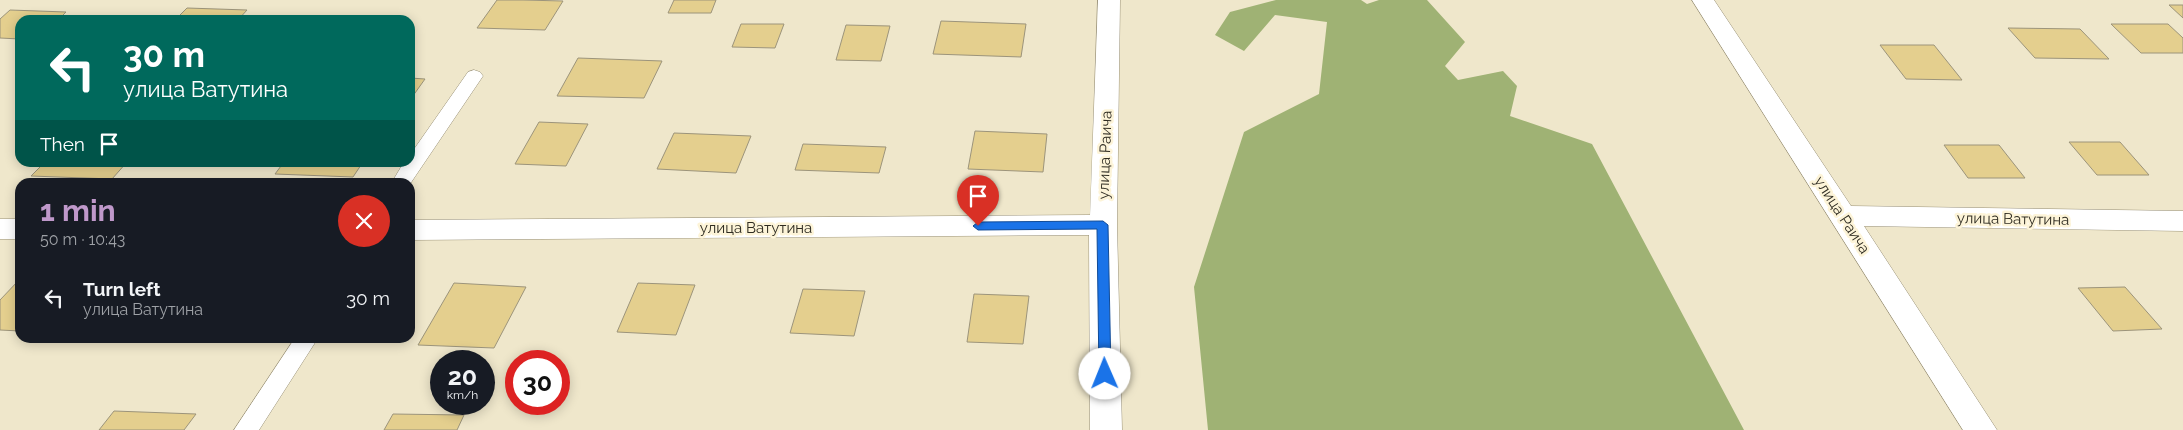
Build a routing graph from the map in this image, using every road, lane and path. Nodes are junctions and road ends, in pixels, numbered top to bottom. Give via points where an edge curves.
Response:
1 (1109, 0) edge
2 (1703, 0) edge
3 (474, 76) dead end
4 (415, 162) edge
5 (411, 167) edge
6 (404, 178) edge
7 (1843, 216) junction
8 (2183, 221) edge
9 (1103, 225) junction
10 (0, 229) edge
11 (15, 229) edge
12 (415, 230) edge
13 (304, 343) edge
14 (246, 430) edge
15 (1106, 430) edge
16 (1980, 430) edge

1 - 9 street, улица Раича
2 - 7 street, улица Раича
3 - 4 lane
5 - 6 lane
7 - 8 street, улица Ватутина
7 - 16 street, улица Раича
9 - 12 street, улица Ватутина
9 - 15 street, улица Раича
10 - 11 street
13 - 14 lane

